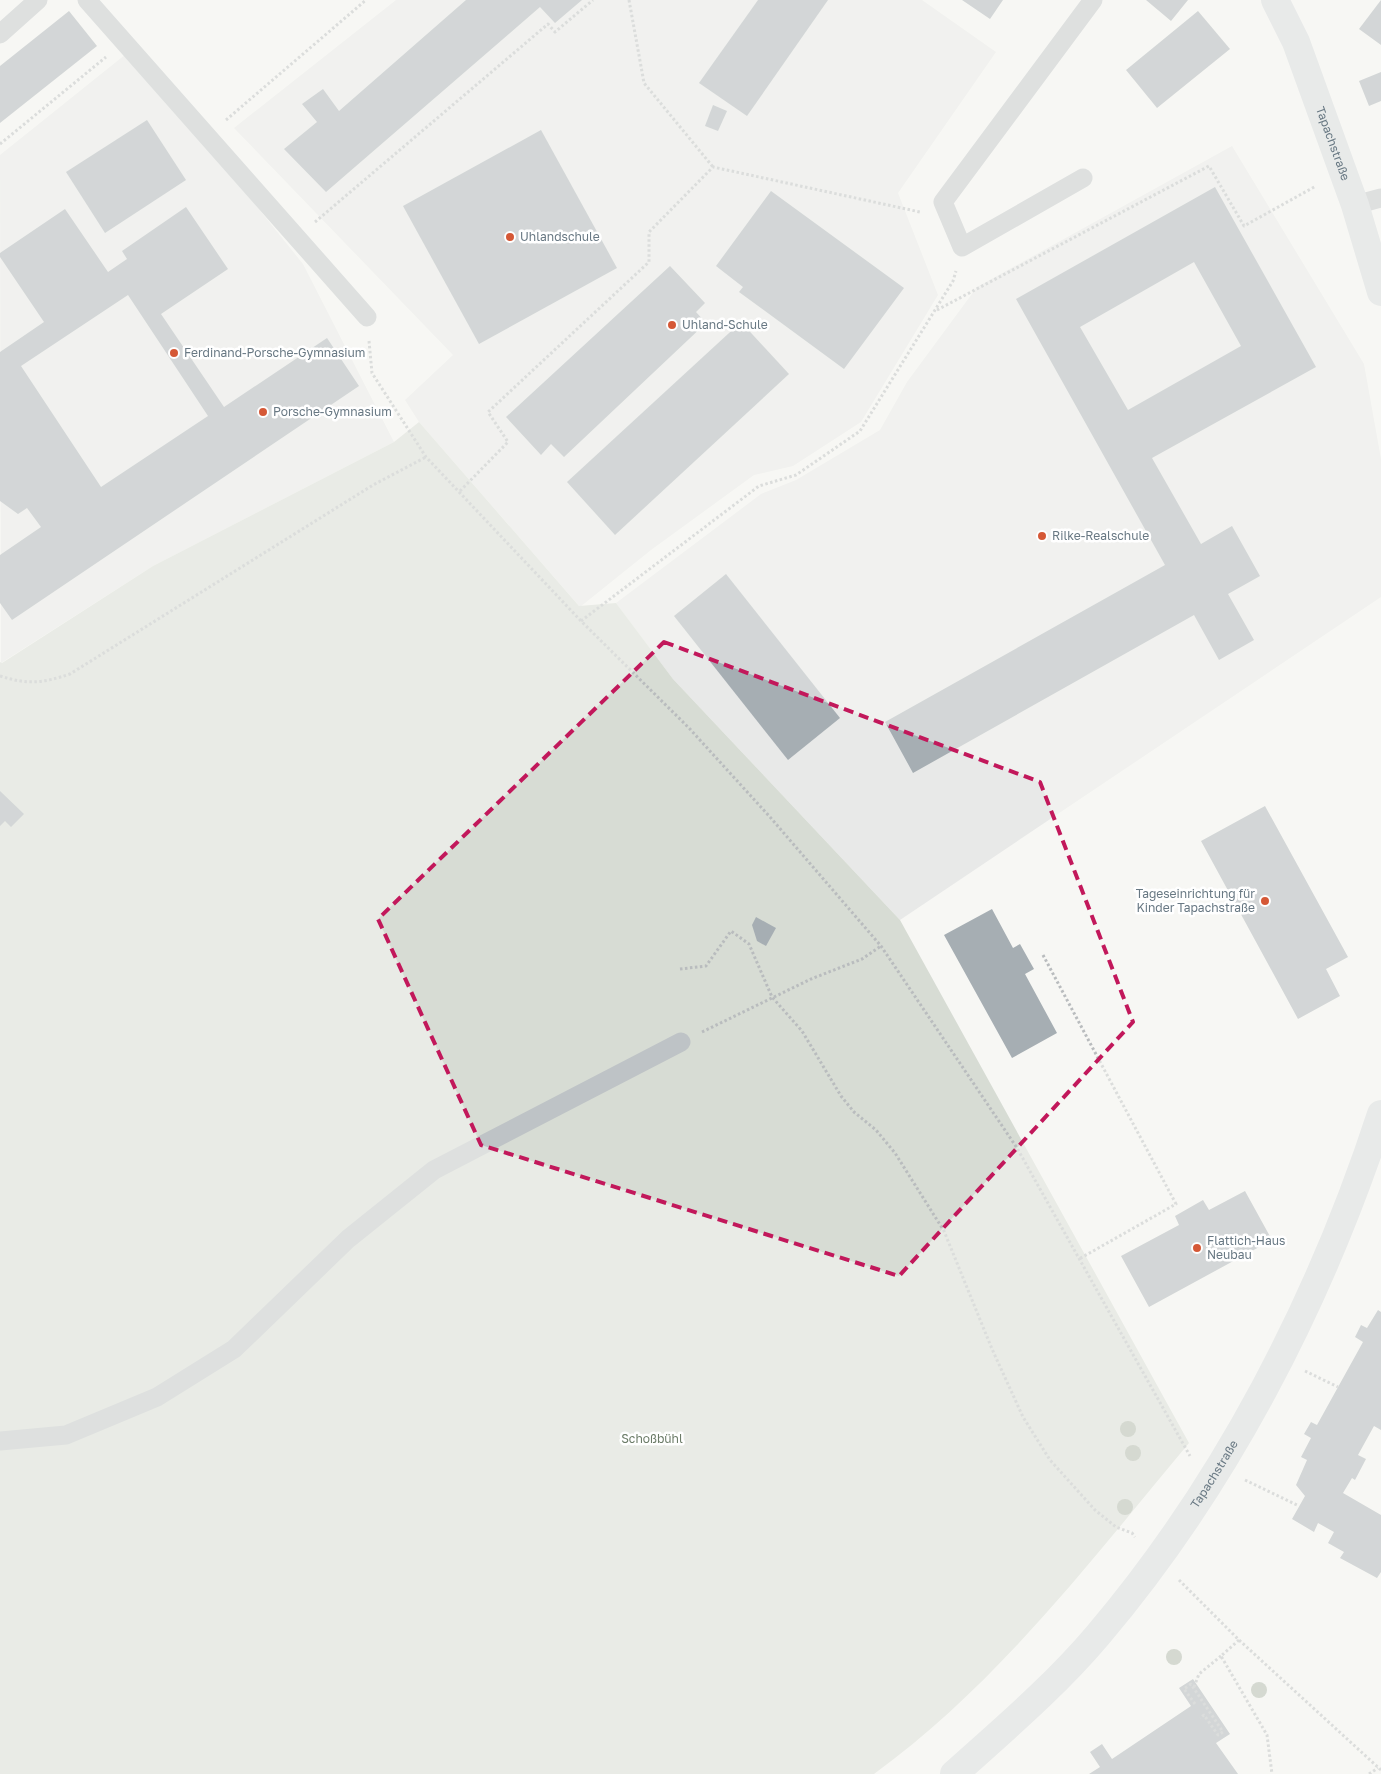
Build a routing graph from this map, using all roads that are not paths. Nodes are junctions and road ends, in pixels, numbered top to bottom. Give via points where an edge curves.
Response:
1 (38, 0) edge
2 (87, 0) edge
3 (1093, 0) edge
4 (1275, 0) edge
5 (0, 34) edge
6 (1083, 178) dead end
7 (1381, 198) edge
8 (1355, 205) junction
9 (1381, 292) edge
10 (367, 317) road end
11 (681, 1042) road end
12 (1381, 1114) edge
13 (0, 1441) edge
14 (954, 1774) edge

1 - 5 lane
2 - 10 lane
3 - 6 lane via 943,202 962,247
4 - 8 main road, Tapachstraße via 1296,42
7 - 8 lane
8 - 9 main road, Tapachstraße
11 - 13 lane via 434,1170 348,1239 234,1349 157,1398 66,1435
12 - 14 main road, Tapachstraße via 1367,1157 1282,1359 1221,1465 1158,1560 1098,1636 1046,1692

